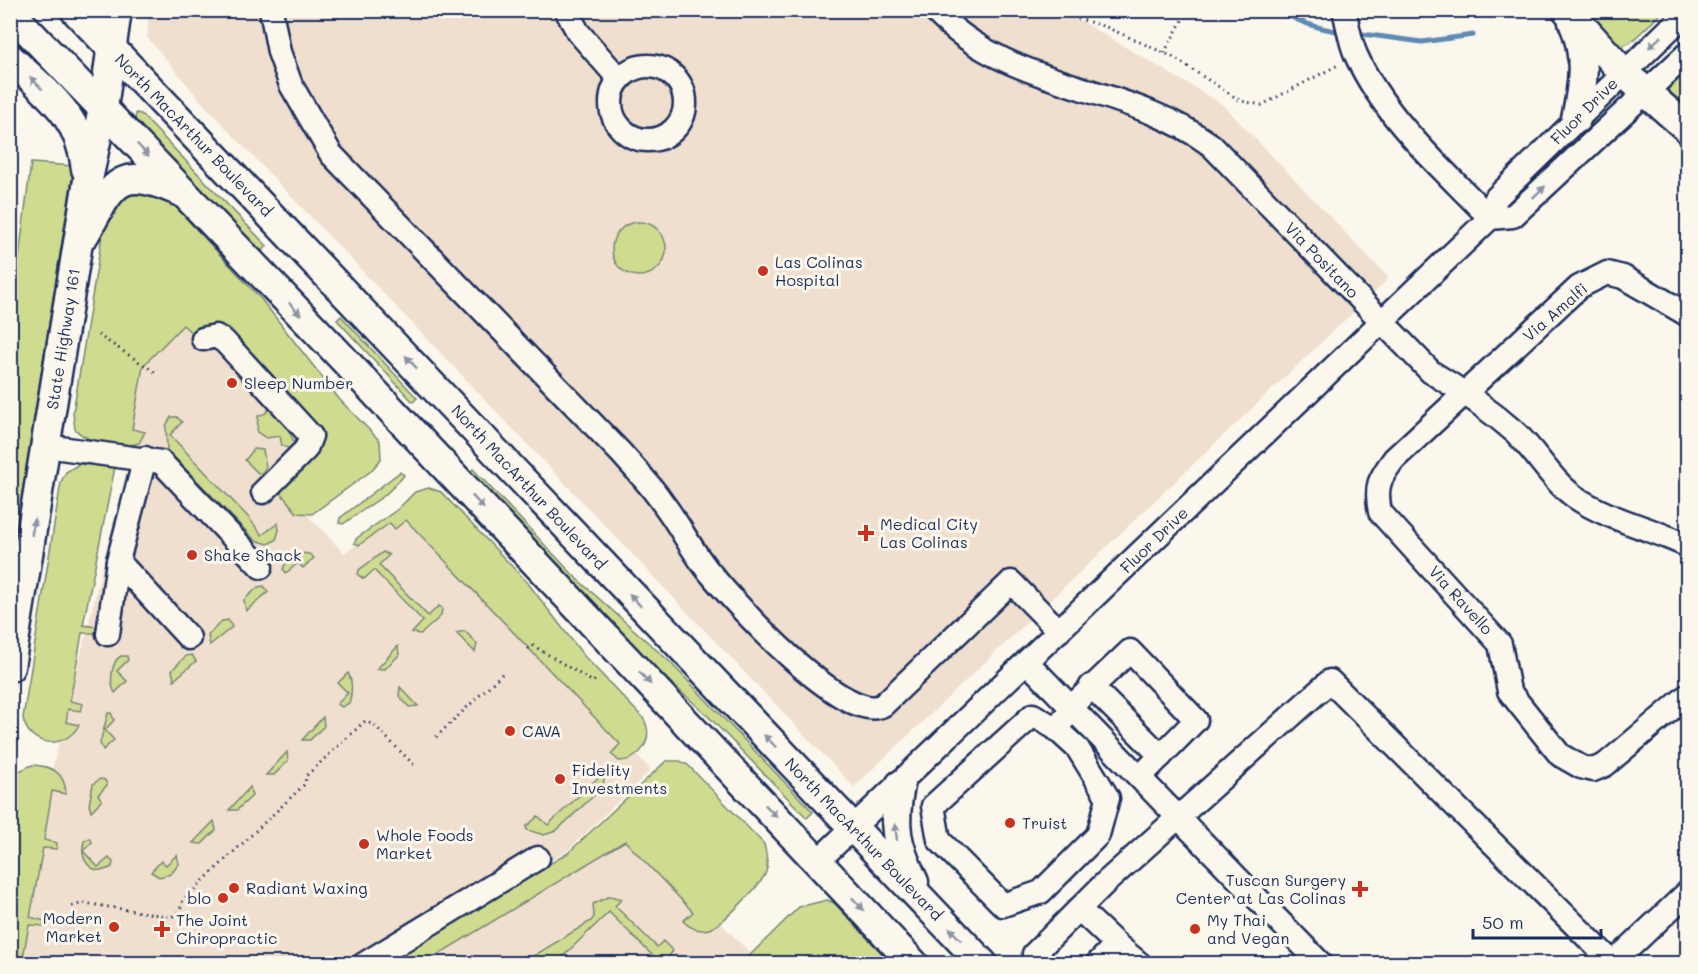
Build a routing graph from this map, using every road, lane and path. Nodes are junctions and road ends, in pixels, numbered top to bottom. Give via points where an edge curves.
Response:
1 (75, 10) edge
2 (117, 10) edge
3 (271, 10) edge
4 (566, 10) edge
5 (934, 10) edge
6 (1049, 10) edge
7 (1188, 10) edge
8 (1344, 10) edge
9 (1688, 11) edge
10 (10, 12) edge
11 (1568, 13) edge
12 (113, 49) junction
13 (1164, 53) junction
14 (1688, 53) edge
15 (10, 58) edge
16 (1338, 65) dead end
17 (1623, 72) junction
18 (619, 79) dead end
19 (1646, 94) junction
20 (103, 108) junction
21 (1576, 119) junction
22 (1688, 129) edge
23 (88, 180) junction
24 (184, 193) junction
25 (1490, 218) junction
26 (77, 249) junction
27 (1688, 315) edge
28 (1381, 322) junction
29 (98, 335) dead end
30 (203, 339) dead end
31 (155, 372) dead end
32 (1464, 391) junction
33 (46, 446) junction
34 (145, 458) junction
35 (263, 492) dead end
36 (1688, 546) edge
37 (118, 561) junction
38 (261, 567) dead end
39 (1065, 626) junction
40 (108, 634) dead end
41 (189, 638) dead end
42 (528, 649) dead end
43 (1027, 662) junction
44 (10, 667) edge
45 (504, 672) dead end
46 (597, 678) dead end
47 (1091, 686) junction
48 (1688, 694) edge
49 (1072, 708) junction
50 (1055, 728) junction
51 (436, 736) dead end
52 (1161, 756) junction
53 (415, 766) dead end
54 (1140, 777) junction
55 (900, 785) junction
56 (1179, 818) junction
57 (854, 829) junction
58 (538, 858) dead end
59 (818, 861) junction
60 (1055, 877) junction
61 (1688, 892) edge
62 (927, 905) junction
63 (72, 906) dead end
64 (1081, 907) junction
65 (1116, 944) junction
66 (1034, 954) dead end
67 (364, 963) edge
68 (914, 963) edge
69 (982, 963) edge
70 (1097, 963) edge
71 (1140, 963) edge
72 (1321, 963) edge
73 (1613, 963) edge

1 - 12 main road, North MacArthur Boulevard
2 - 12 main road, State Highway 161
3 - 39 street via 279,52 291,85 330,154 621,453 663,502 711,575 802,668 844,699 876,709 1016,577
4 - 18 street via 578,32
5 - 28 street, Via Positano via 964,38 1008,63 1167,117 1192,131 1211,145
6 - 13 path via 1106,27
7 - 13 path
8 - 25 street via 1355,53 1376,94
9 -> 17 street, Fluor Drive
10 - 20 main road
11 - 17 main road
11 - 21 main road via 1578,33 1583,60
12 - 20 main road, State Highway 161
57 -> 12 main road, North MacArthur Boulevard
13 - 16 path via 1241,101 1262,105
14 - 19 street, Fluor Drive
23 -> 15 main road via 76,126
17 - 19 main road
17 - 21 street, Fluor Drive
19 - 22 main road
25 -> 19 street, Fluor Drive via 1513,216
20 - 23 main road, State Highway 161
20 -> 24 main road
21 - 25 street, Fluor Drive via 1496,198
23 - 26 main road, State Highway 161
24 - 26 main road via 150,178 120,182 111,190
24 -> 59 main road
25 - 28 street, Fluor Drive
26 - 33 main road, State Highway 161
27 - 32 street, Via Amalfi via 1623,277 1607,273 1580,287
28 - 32 street, Via Positano via 1431,372
28 - 39 street, Fluor Drive
29 - 31 path
30 - 35 street via 216,336 225,342 310,436 306,449
32 - 36 street, Via Positano via 1517,434 1573,496 1601,512
32 - 48 street, Via Ravello via 1394,459 1381,477 1377,492 1380,512 1500,644 1509,691 1533,724 1560,755 1593,770 1605,765
33 - 34 street
44 -> 33 main road, State Highway 161
34 - 37 street
34 - 38 street via 166,466
37 - 40 street
37 - 41 street
39 - 43 street, Fluor Drive
42 - 46 path via 532,645 593,682
43 - 49 street
43 - 55 street, Fluor Drive
45 - 51 path
47 - 49 street
47 - 52 street
47 - 52 street via 1130,651 1196,720
49 - 50 street
49 - 54 street
50 - 60 street via 1078,749 1108,798 1098,835
50 - 60 street via 1033,715 933,806 939,840 1003,905 1041,892
52 - 54 street
53 - 63 path via 365,720 306,776 305,784 183,900 172,917 84,903
54 - 56 street
55 - 57 street, Fluor Drive
62 -> 55 main road via 900,854 895,818
56 - 64 street
56 - 72 street
56 - 73 street via 1330,681
57 - 59 street, Fluor Drive
57 - 62 main road, North MacArthur Boulevard
58 - 67 street
59 -> 68 main road
60 - 64 street
61 - 73 street
69 -> 62 main road, North MacArthur Boulevard
64 - 65 street
64 - 66 street
65 - 70 street
65 - 71 street

